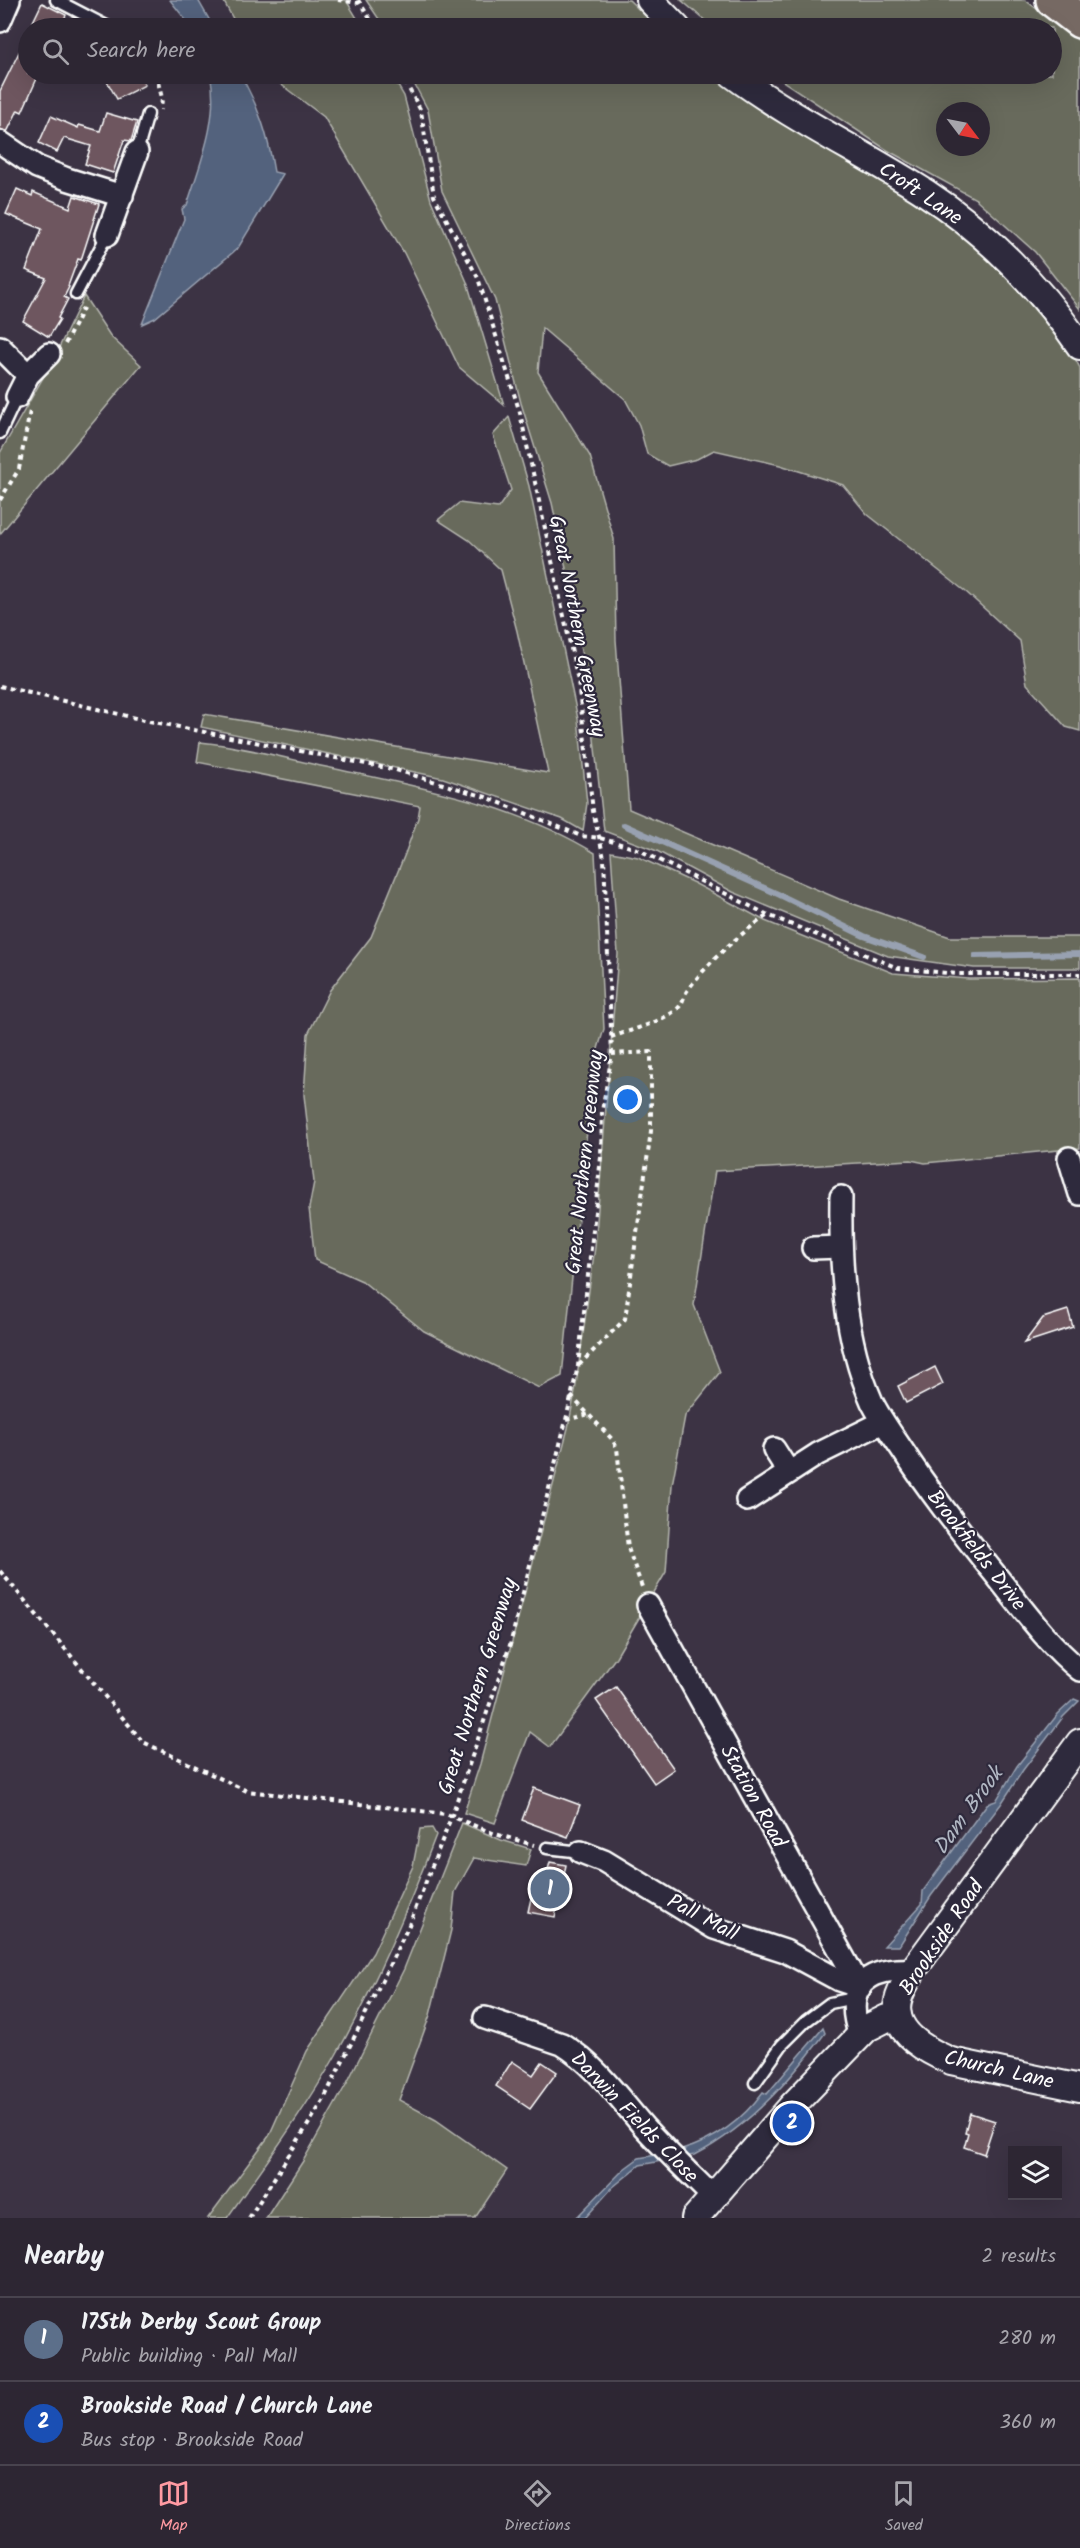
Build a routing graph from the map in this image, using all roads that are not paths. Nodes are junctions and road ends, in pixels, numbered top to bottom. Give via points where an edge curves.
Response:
1 (9, 0) edge
2 (56, 0) edge
3 (650, 0) edge
4 (1053, 0) edge
5 (91, 18) edge
6 (667, 18) edge
7 (0, 21) edge
8 (1080, 21) edge
9 (747, 84) edge
10 (148, 114) dead end
11 (0, 142) edge
12 (137, 152) joint
13 (122, 196) junction
14 (107, 235) joint
15 (76, 294) dead end
16 (1080, 346) edge
17 (0, 347) edge
18 (50, 354) dead end
19 (28, 375) junction
20 (16, 397) joint
21 (0, 433) edge
22 (1068, 1158) dead end
23 (1080, 1194) edge
24 (841, 1197) dead end
25 (841, 1247) junction
26 (813, 1248) dead end
27 (883, 1422) junction
28 (774, 1449) dead end
29 (788, 1472) junction
30 (747, 1500) dead end
31 (648, 1605) road end
32 (1080, 1670) edge
33 (1080, 1742) edge
34 (547, 1848) road end
35 (581, 1852) joint
36 (913, 1970) junction
37 (857, 1993) junction
38 (898, 2016) junction
39 (485, 2018) dead end
40 (860, 2036) junction
41 (754, 2083) dead end
42 (1080, 2088) edge
43 (713, 2198) junction
44 (696, 2218) edge

1 - 7 street
2 - 5 lane
3 - 6 street
4 - 8 highway
9 - 16 street, Croft Lane via 928,194 960,218 1024,277
10 - 12 lane
11 - 13 street via 37,167
12 - 13 street
13 - 14 street
14 - 15 lane
17 - 19 street
18 - 19 street
19 - 20 street
20 - 21 lane
22 - 23 street
24 - 25 street, Brookfields Drive
25 - 26 street
25 - 27 street, Brookfields Drive via 853,1345
27 - 29 street
27 - 32 street, Brookfields Drive via 967,1540
28 - 29 street
29 - 30 street
31 - 37 street, Station Road
33 - 36 street, Brookside Road
34 - 35 lane, Pall Mall
35 - 37 street, Pall Mall via 604,1861 714,1928 785,1951
36 - 37 street via 877,1972
36 - 38 street, Brookside Road via 898,2001
37 - 40 street, Station Road via 853,2017
37 - 41 lane via 830,2003 806,2021
38 - 40 street, Brookside Road via 874,2023
38 - 42 street, Church Lane via 911,2037 951,2061
39 - 43 street, Darwin Fields Close via 572,2050
40 - 43 street, Brookside Road via 792,2106
43 - 44 street, Brookside Road

